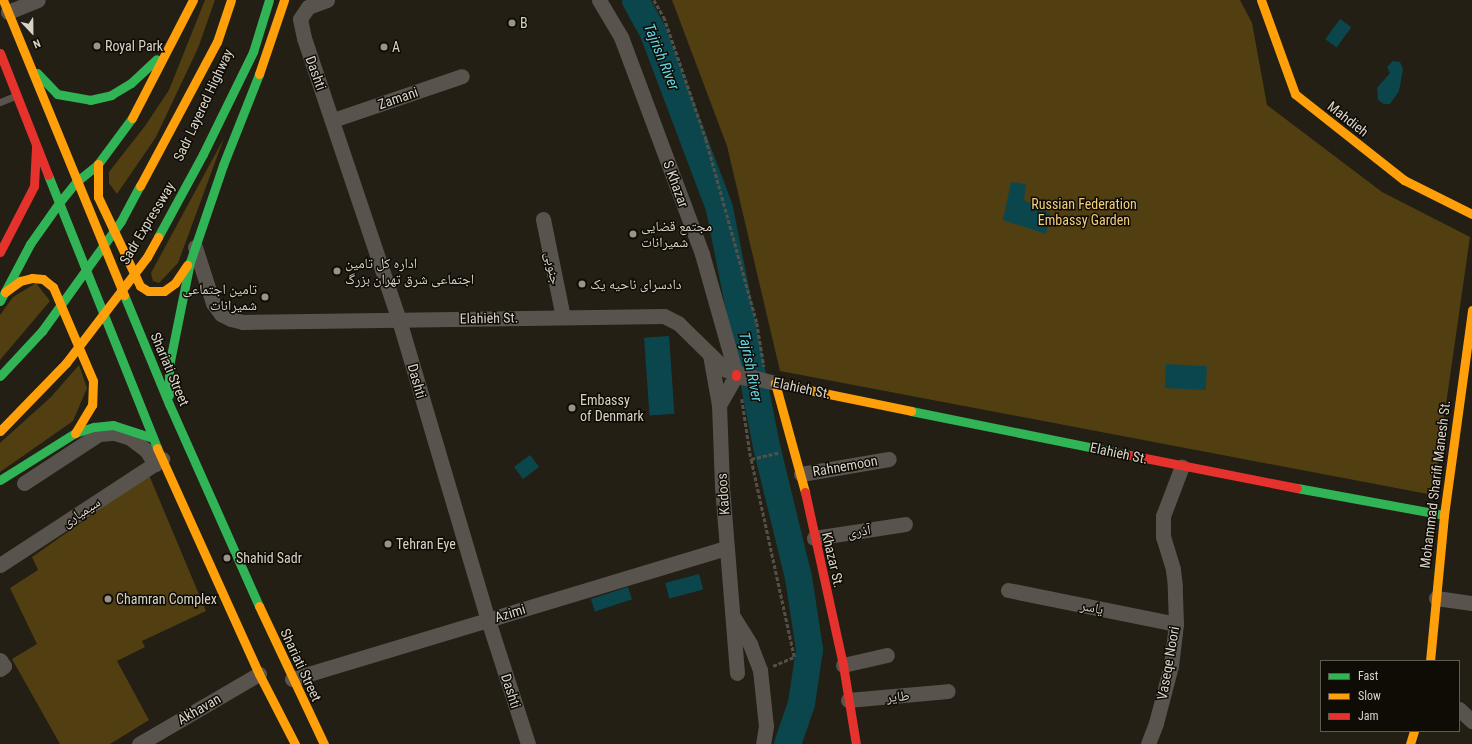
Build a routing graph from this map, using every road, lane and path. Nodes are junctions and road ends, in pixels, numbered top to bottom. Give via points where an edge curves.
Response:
1 (38, 0) edge
2 (193, 0) edge
3 (222, 0) edge
4 (231, 0) edge
5 (260, 0) edge
6 (270, 0) edge
7 (284, 0) edge
8 (327, 0) edge
9 (598, 0) edge
10 (654, 0) edge
11 (1261, 0) edge
12 (5, 6) edge
13 (179, 31) junction
14 (0, 53) edge
15 (28, 62) junction
16 (462, 76) dead end
17 (17, 96) junction
18 (0, 102) edge
19 (334, 120) junction
20 (41, 123) junction
21 (36, 142) junction
22 (98, 164) junction
23 (76, 182) junction
24 (59, 203) junction
25 (1472, 214) edge
26 (543, 219) dead end
27 (195, 246) junction
28 (0, 252) edge
29 (190, 262) junction
30 (5, 292) junction
31 (0, 301) edge
32 (1472, 310) edge
33 (44, 311) dead end
34 (563, 317) junction
35 (400, 320) junction
36 (24, 335) dead end
37 (710, 355) junction
38 (0, 364) edge
39 (736, 375) junction
40 (0, 376) edge
41 (772, 382) junction
42 (742, 399) dead end
43 (169, 404) junction
44 (719, 406) junction
45 (0, 424) edge
46 (0, 431) edge
47 (75, 433) junction
48 (153, 438) junction
49 (772, 454) dead end
50 (889, 458) dead end
51 (751, 459) junction
52 (159, 462) junction
53 (1182, 466) junction
54 (801, 474) junction
55 (0, 480) edge
56 (24, 483) dead end
57 (1444, 515) junction
58 (905, 524) dead end
59 (814, 538) junction
60 (727, 548) junction
61 (0, 565) edge
62 (1008, 590) dead end
63 (1436, 598) junction
64 (1472, 603) edge
65 (733, 615) junction
66 (488, 620) junction
67 (1176, 624) junction
68 (887, 655) dead end
69 (0, 660) edge
70 (1430, 660) edge
71 (780, 663) dead end
72 (843, 665) junction
73 (0, 668) edge
74 (737, 673) dead end
75 (259, 674) junction
76 (292, 679) junction
77 (948, 691) dead end
78 (848, 700) junction
79 (1460, 710) edge
80 (1472, 721) edge
81 (1414, 732) edge
82 (139, 744) edge
83 (295, 744) edge
84 (324, 744) edge
85 (528, 744) edge
86 (763, 744) edge
87 (856, 744) edge
88 (1148, 744) edge
89 (1410, 744) edge

1 - 12 street
2 - 13 main road
3 - 33 main road, Sadr Expressway via 209,40 179,104 119,217
4 - 40 main road, Sadr Layered Highway via 217,42 121,221 42,331
5 - 45 main road, Sadr Layered Highway via 244,49 199,152 143,254 62,361
6 - 46 main road, Sadr Expressway via 253,52 203,154 147,257 66,363
7 - 27 main road via 266,56 223,165
8 - 19 street, Dashti via 308,7 300,20
9 - 39 street, S Khazar via 621,37 702,254
10 - 41 path via 664,17 706,139
11 - 25 main road, Mahdieh via 1296,94 1305,104 1404,180
12 - 15 main road, Shariati Street
13 - 15 main road via 153,64 132,83 111,95 90,100 57,94 46,86
13 - 22 main road via 135,114
14 - 17 main road, Shariati Street
15 - 20 main road, Shariati Street
16 - 19 street, Zamani
17 - 18 lane
17 - 20 main road, Shariati Street
19 - 35 street, Dashti
20 - 21 main road, Shariati Street
20 - 23 main road, Shariati Street
21 - 24 main road, Shariati Street
21 - 28 main road via 37,166 34,186
22 - 23 main road
22 - 29 main road via 98,197 140,286 148,291 164,291 175,283
23 - 24 main road
23 - 43 main road, Shariati Street
24 - 30 main road via 30,244
24 - 48 main road, Shariati Street
26 - 34 street, جنوبی
27 - 29 main road
27 - 35 street, Elahieh St. via 212,303 221,314 231,319 243,322
29 - 43 main road via 169,366
30 - 31 main road
30 - 47 main road via 20,281 32,278 43,279 53,287 93,381 92,405
32 - 57 main road, Mohammad Sharifi Manesh St.
34 - 35 street, Elahieh St.
34 - 37 street, Elahieh St. via 664,316 678,323
35 - 66 street, Dashti
36 - 38 main road
37 - 39 street, Elahieh St. via 720,366
37 - 44 street, Kadoos
39 - 41 street, Elahieh St.
39 - 44 street
41 - 53 main road, Elahieh St.
41 - 54 main road, Khazar St.
42 - 51 path
43 - 76 main road, Shariati Street
44 - 60 street, Kadoos
47 - 48 main road via 113,425
47 - 55 main road
48 - 52 main road, Shariati Street
49 - 51 path
50 - 54 street, Rahnemoon
51 - 71 path via 794,657
52 - 56 street via 130,438 115,433 99,434
52 - 61 street, سیمیاری
52 - 75 main road, Shariati Street
53 - 57 main road, Elahieh St.
53 - 67 street, Vaseqe Noori via 1163,516 1163,537 1176,586
54 - 59 main road, Khazar St.
57 - 63 main road, Mohammad Sharifi Manesh St.
58 - 59 street, آذری
59 - 72 main road, Khazar St.
60 - 65 street, Kadoos
60 - 66 street, Azimi
62 - 67 street, یاسر
63 - 64 street
63 - 70 main road, Mohammad Sharifi Manesh St.
65 - 74 street, Kadoos
65 - 86 street, Kadoos via 750,644 760,670 766,726
66 - 76 street, Azimi
66 - 85 street, Dashti
67 - 88 street, Vaseqe Noori via 1171,666
68 - 72 street
69 - 73 street via 4,666
72 - 78 main road, Khazar St.
75 - 82 street, Akhavan
75 - 83 main road, Shariati Street
76 - 84 main road, Shariati Street
77 - 78 street, طایر
78 - 87 main road, Khazar St.
79 - 80 street
81 - 89 main road

